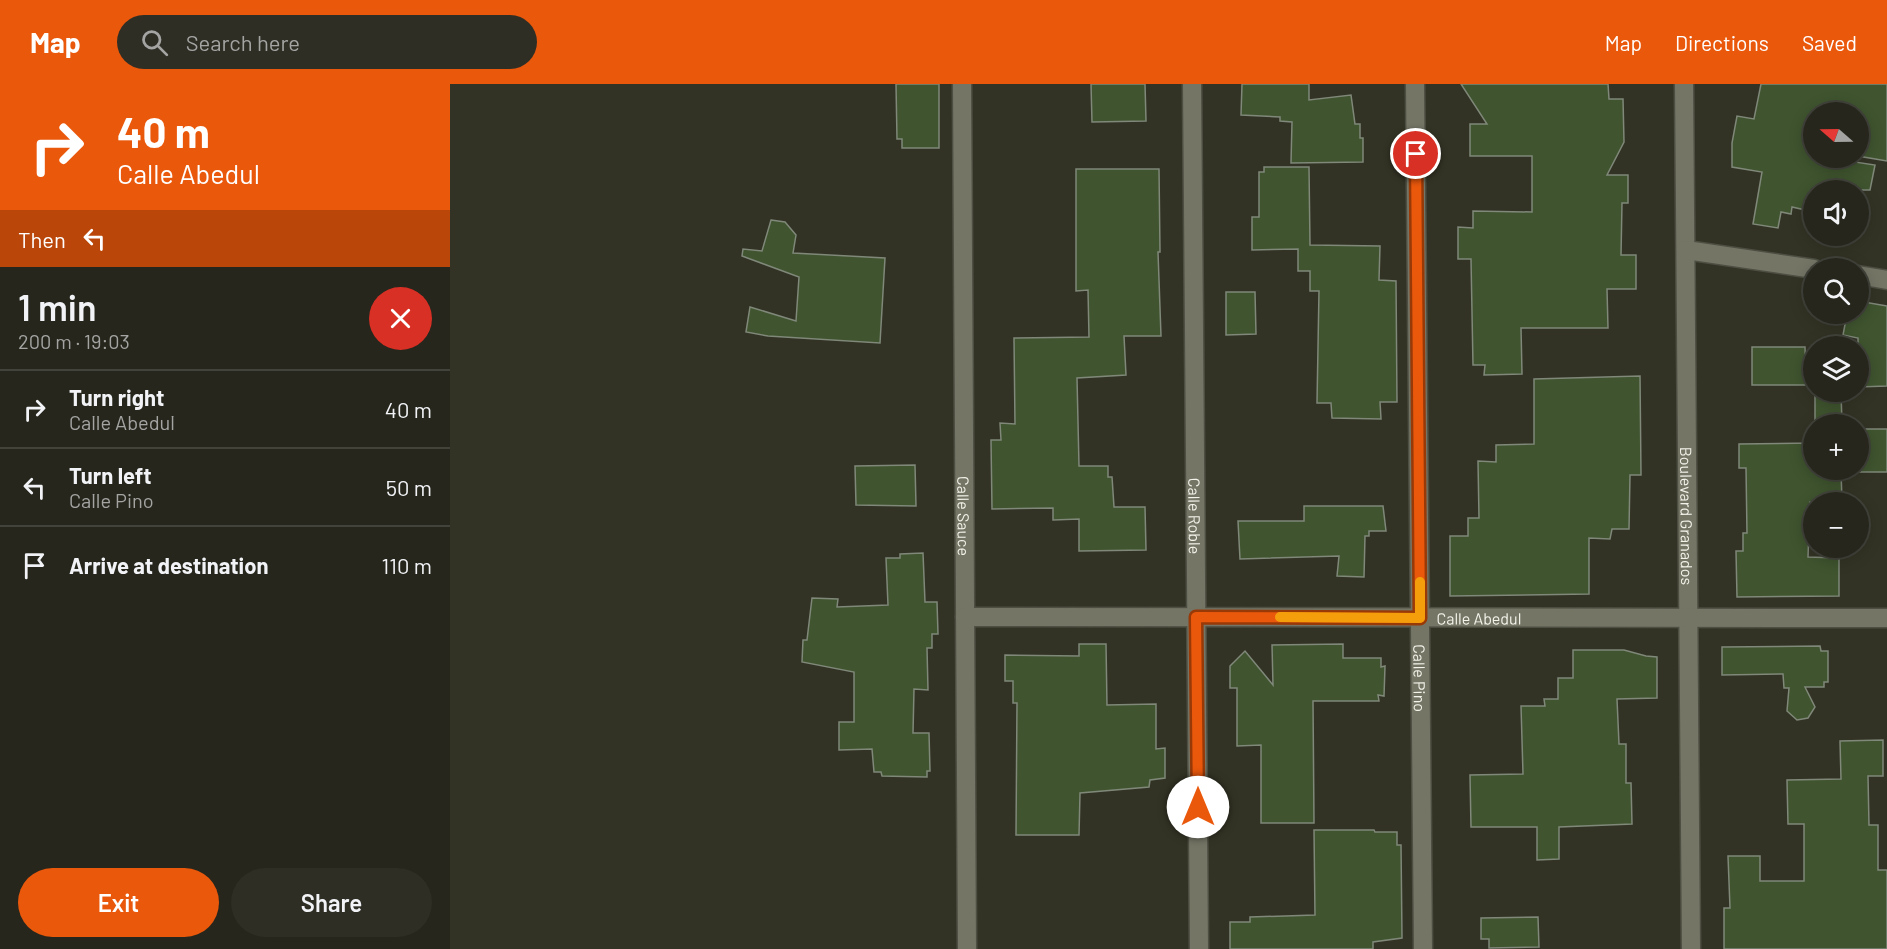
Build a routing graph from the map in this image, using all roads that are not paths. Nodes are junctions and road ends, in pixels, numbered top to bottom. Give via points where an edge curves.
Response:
1 (962, 84) edge
2 (1192, 84) edge
3 (1415, 84) edge
4 (1684, 84) edge
5 (1686, 250) junction
6 (1803, 267) edge
7 (1869, 277) edge
8 (1887, 280) edge
9 (965, 617) junction
10 (1196, 617) junction
11 (1420, 618) junction
12 (1688, 618) junction
13 (1887, 618) edge
14 (968, 949) edge
15 (1199, 949) edge
16 (1423, 949) edge
17 (1691, 949) edge

1 - 9 street, Calle Sauce
2 - 10 street, Calle Roble
3 - 11 street, Calle Pino
4 - 5 street, Boulevard Granados
5 - 6 street
5 - 12 street, Boulevard Granados
7 - 8 street
9 - 10 street, Calle Abedul
9 - 14 street, Calle Sauce
10 - 11 street, Calle Abedul
10 - 15 street, Calle Roble
11 - 12 street, Calle Abedul
11 - 16 street, Calle Pino
12 - 13 street, Calle Abedul
12 - 17 street, Boulevard Granados

